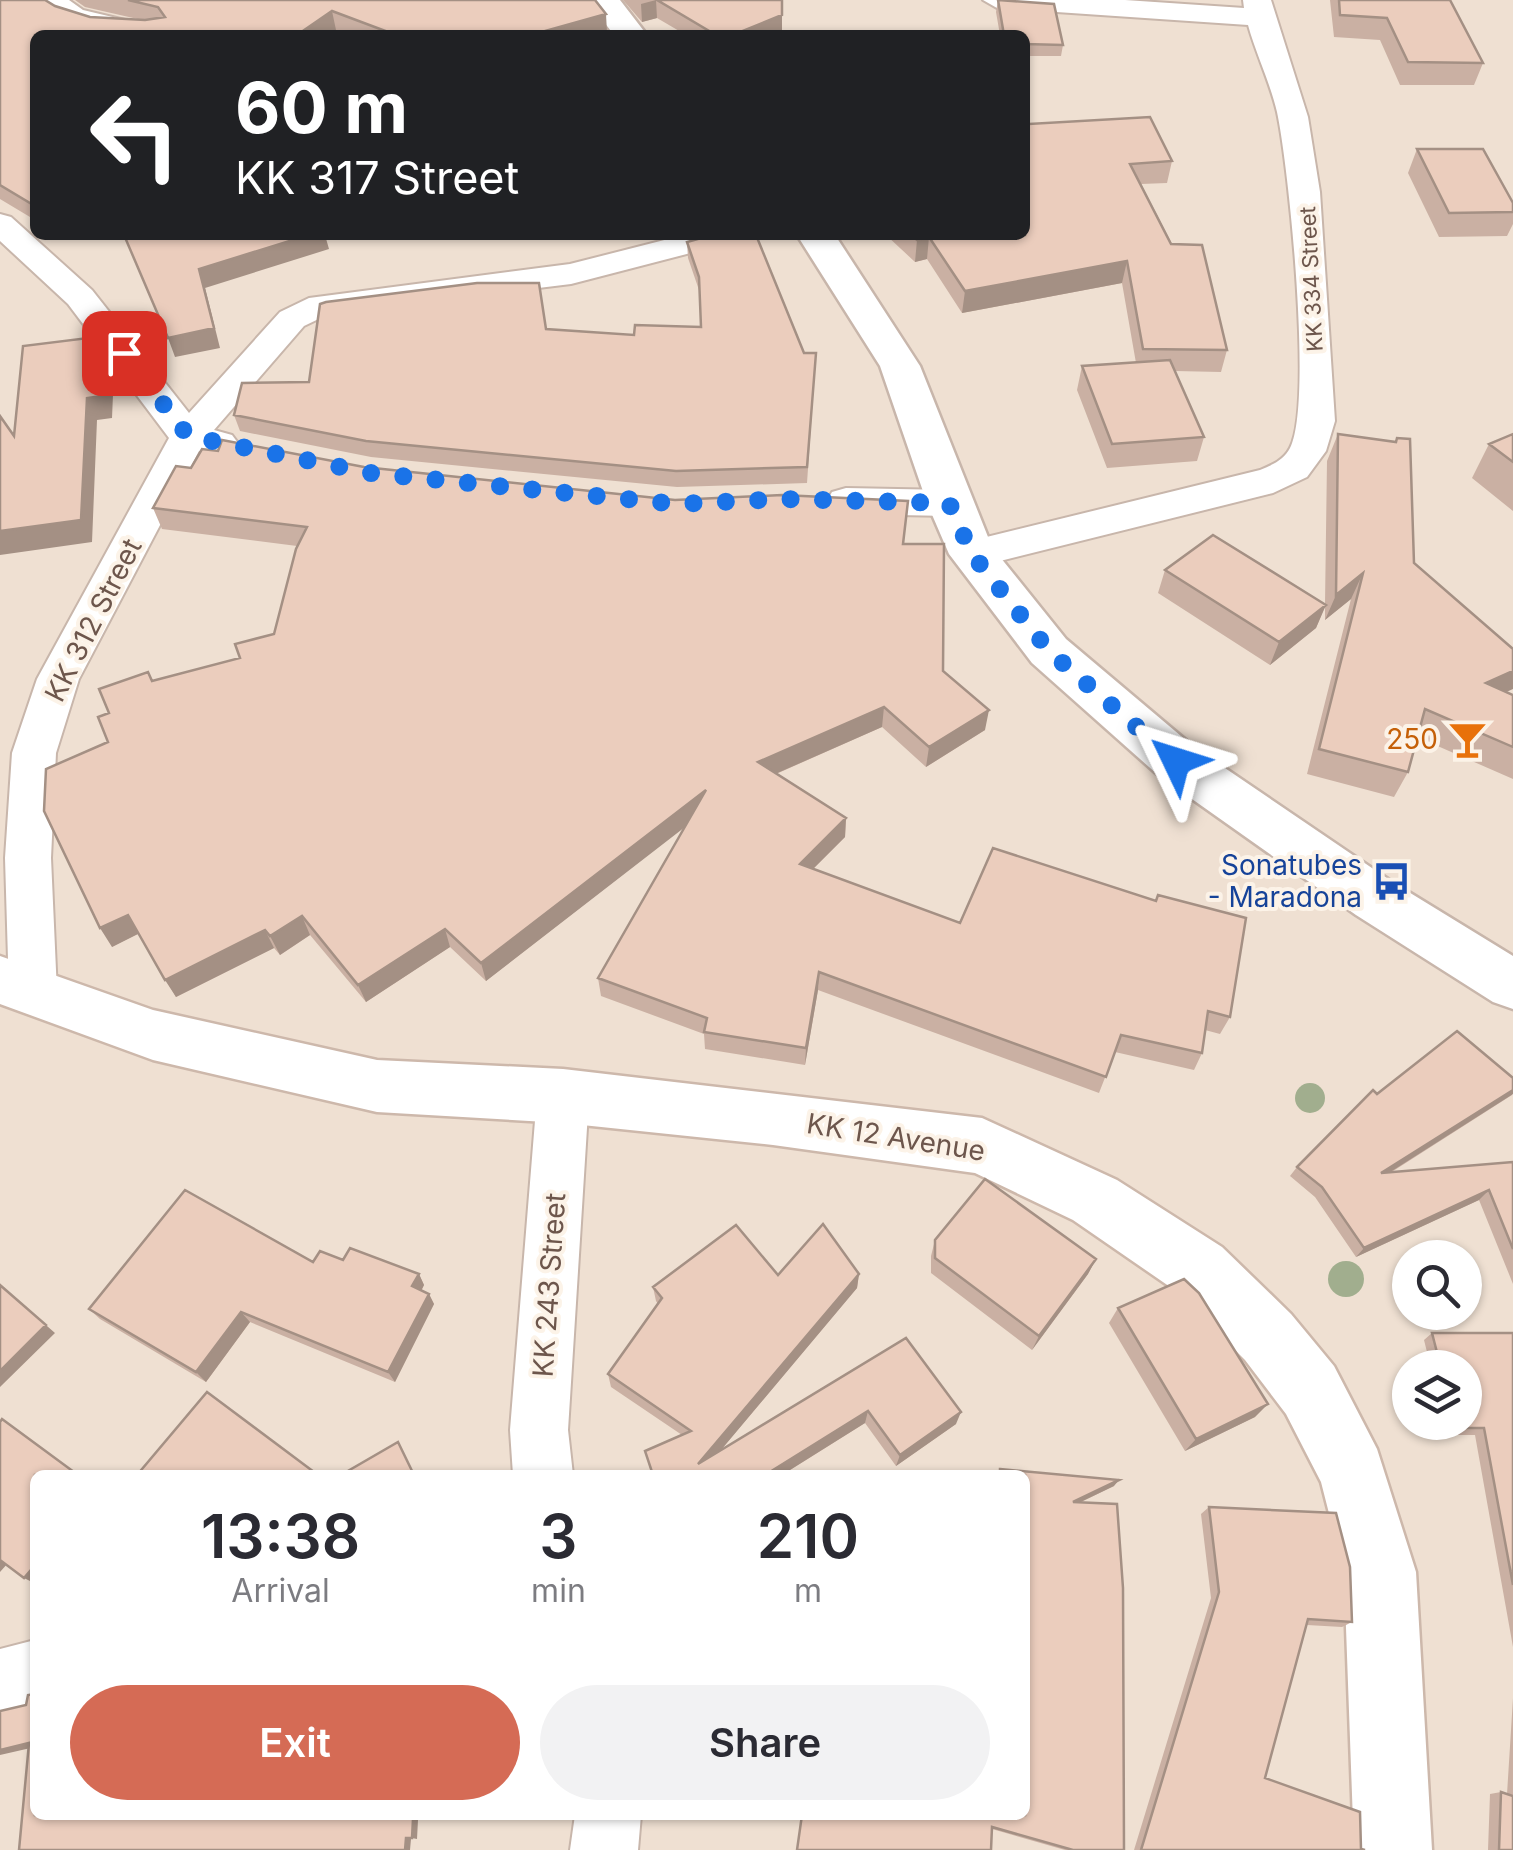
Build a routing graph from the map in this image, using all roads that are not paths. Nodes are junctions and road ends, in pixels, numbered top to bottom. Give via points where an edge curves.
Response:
1 (51, 0) edge
2 (603, 0) edge
3 (997, 0) edge
4 (1258, 8) edge
5 (132, 30) edge
6 (627, 30) edge
7 (0, 224) edge
8 (703, 240) edge
9 (819, 240) edge
10 (188, 436) junction
11 (261, 451) edge
12 (819, 500) edge
13 (949, 503) junction
14 (972, 554) junction
15 (1513, 985) edge
16 (16, 986) edge
17 (563, 1096) junction
18 (542, 1470) edge
19 (30, 1673) edge
20 (0, 1681) edge
21 (607, 1820) edge
22 (604, 1850) edge
23 (1393, 1850) edge

1 - 5 street via 73,16
2 - 6 street
3 - 4 street, KK 334 Street
4 - 14 street, KK 334 Street via 1290,103 1306,189 1316,422 1310,453 1284,476 1244,489
7 - 10 street via 80,297
8 - 10 street, KK 312 Street via 571,274 321,306 292,319
9 - 13 street via 900,366
10 - 11 street
10 - 16 street, KK 312 Street via 58,679 34,752
12 - 13 street
13 - 14 street
14 - 15 street via 1050,652 1176,761
16 - 17 street, KK 12 Avenue via 153,1036 377,1086
17 - 18 street, KK 243 Street via 538,1430
17 - 23 street, KK 12 Avenue via 982,1146 1094,1200 1198,1269 1268,1337 1310,1390 1353,1473 1380,1572
19 - 20 street
21 - 22 street

